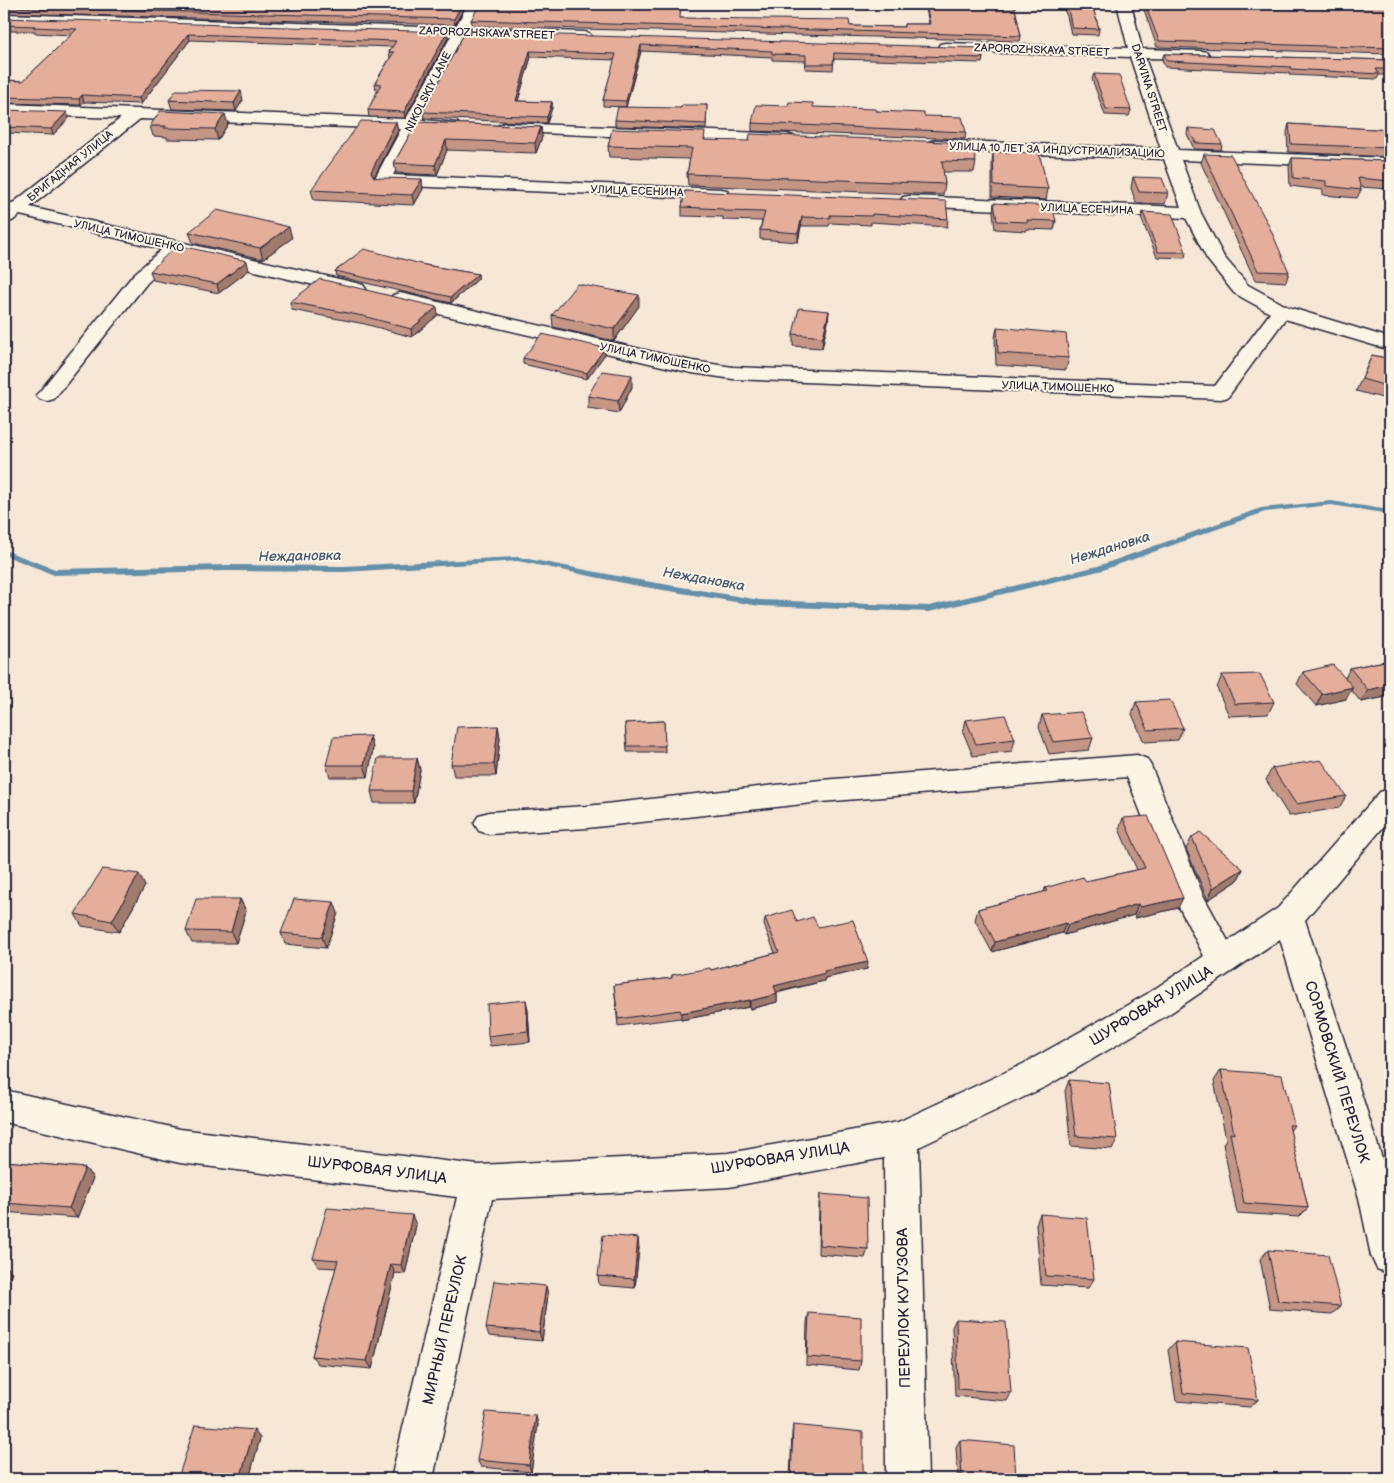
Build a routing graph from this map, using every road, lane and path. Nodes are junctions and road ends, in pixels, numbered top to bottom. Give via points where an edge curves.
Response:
1 (475, 4) edge
2 (1124, 4) edge
3 (4, 18) edge
4 (459, 32) junction
5 (599, 36) edge
6 (927, 47) edge
7 (1136, 53) junction
8 (1214, 56) edge
9 (4, 109) edge
10 (136, 114) junction
11 (412, 124) junction
12 (472, 127) edge
13 (491, 128) edge
14 (801, 140) edge
15 (921, 144) edge
16 (1171, 154) junction
17 (1390, 163) edge
18 (382, 180) joint
19 (738, 194) edge
20 (896, 201) edge
21 (8, 211) edge
22 (1192, 213) junction
23 (174, 247) junction
24 (1281, 311) junction
25 (1390, 344) edge
26 (47, 395) dead end
27 (1390, 800) edge
28 (489, 823) dead end
29 (1289, 918) junction
30 (1223, 962) junction
31 (4, 1106) edge
32 (901, 1138) junction
33 (478, 1182) junction
34 (1390, 1256) edge
35 (412, 1479) edge
36 (907, 1479) edge

1 - 4 street, NIKOLSKIY LANE
2 - 7 street, DARVINA STREET
3 - 4 street, ZAPOROZHSKAYA STREET
4 - 5 street, ZAPOROZHSKAYA STREET
4 - 11 street, NIKOLSKIY LANE
6 - 7 street, ZAPOROZHSKAYA STREET
7 - 8 street, ZAPOROZHSKAYA STREET
7 - 16 street, DARVINA STREET
9 - 10 street
10 - 11 street
10 - 21 street, БРИГАДНАЯ УЛИЦА
11 - 12 street
11 - 18 street, NIKOLSKIY LANE
13 - 14 street
15 - 16 street, УЛИЦА 10 ЛЕТ ЗА ИНДУСТРИАЛИЗАЦИЮ
16 - 17 street, УЛИЦА 10 ЛЕТ ЗА ИНДУСТРИАЛИЗАЦИЮ
16 - 22 street, DARVINA STREET
18 - 19 street, УЛИЦА ЕСЕНИНА
20 - 22 street, УЛИЦА ЕСЕНИНА
21 - 23 street, УЛИЦА ТИМОШЕНКО
22 - 24 street, DARVINA STREET via 1216,259 1241,289
23 - 24 street, УЛИЦА ТИМОШЕНКО via 692,367 732,373 1221,393
23 - 26 street via 140,279
24 - 25 street, DARVINA STREET
27 - 29 street, ШУРФОВАЯ УЛИЦА
28 - 30 street via 587,817 821,791 1138,766 1189,897
29 - 30 street, ШУРФОВАЯ УЛИЦА
29 - 34 street, СОРМОВСКИЙ ПЕРЕУЛОК via 1377,1198
30 - 32 street, ШУРФОВАЯ УЛИЦА via 1158,1004 1035,1075
31 - 33 street, ШУРФОВАЯ УЛИЦА via 180,1146
32 - 33 street, ШУРФОВАЯ УЛИЦА via 729,1170
32 - 36 street, ПЕРЕУЛОК КУТУЗОВА
33 - 35 street, МИРНЫЙ ПЕРЕУЛОК

